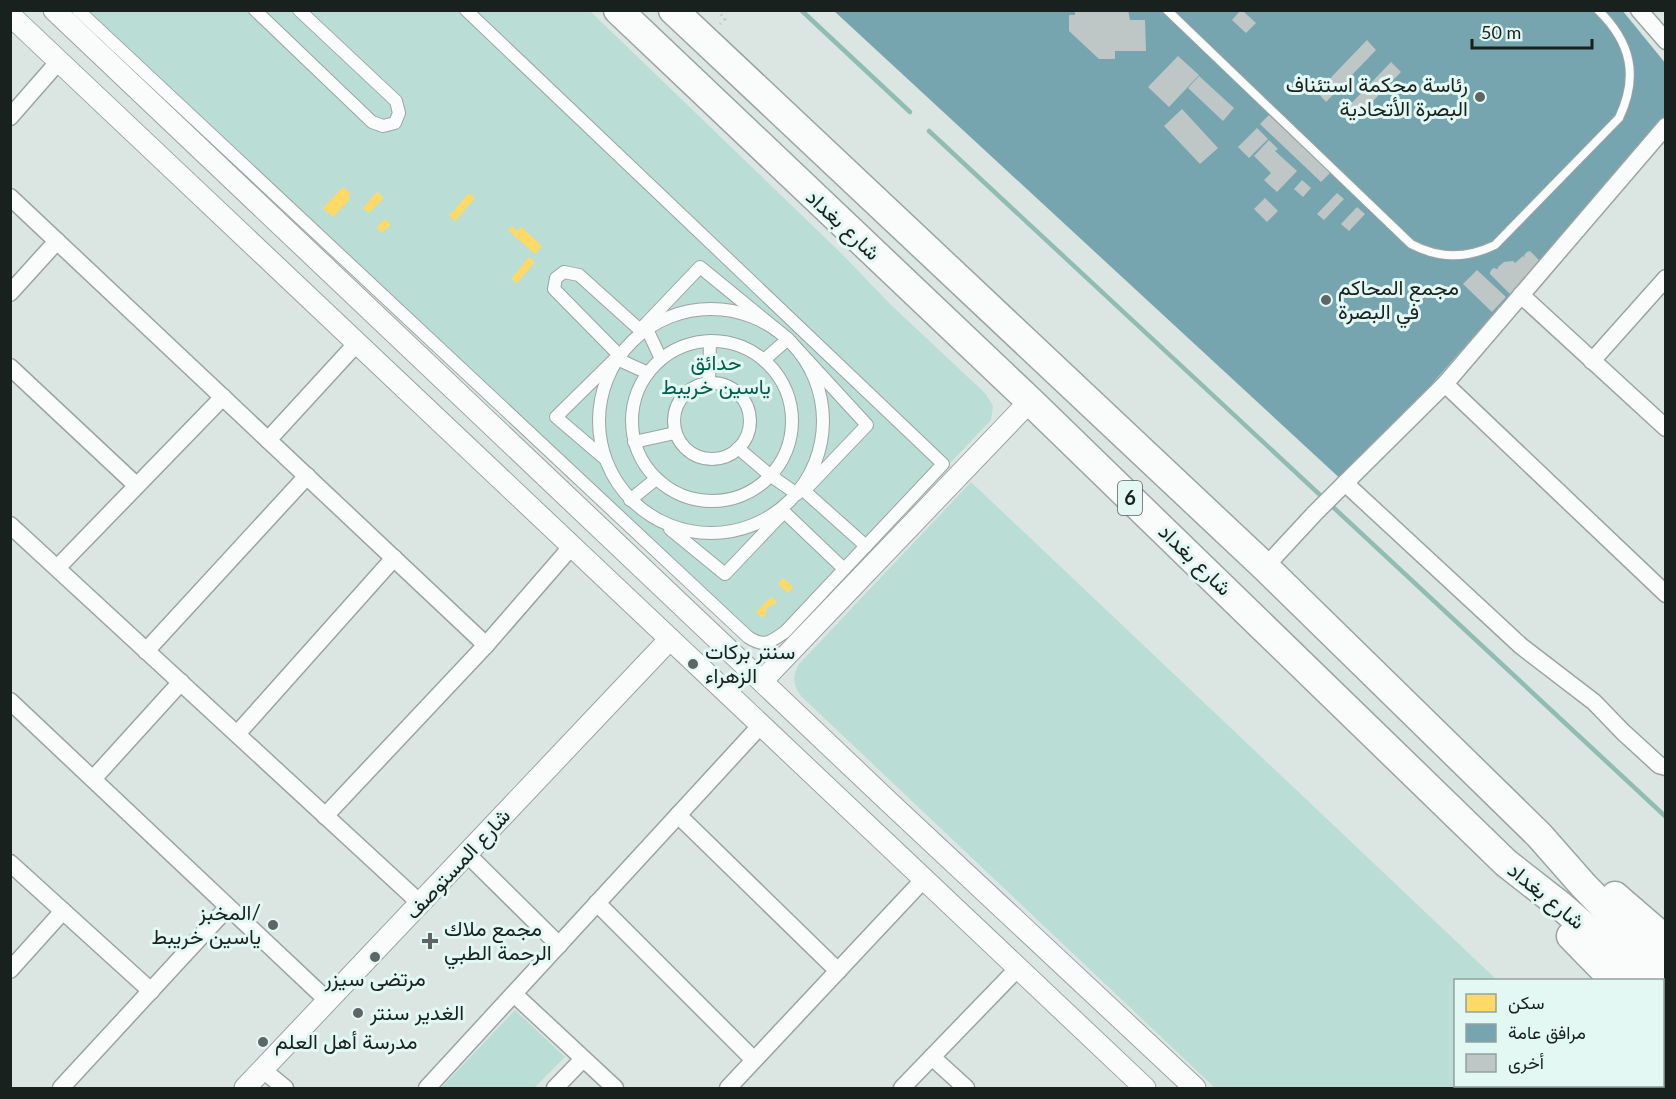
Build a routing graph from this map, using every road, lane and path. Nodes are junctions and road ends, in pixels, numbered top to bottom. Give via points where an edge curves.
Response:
1 (54, 10) edge
2 (78, 10) edge
3 (255, 10) edge
4 (299, 10) edge
5 (466, 10) edge
6 (618, 10) edge
7 (673, 10) edge
8 (717, 10) edge
9 (1167, 10) edge
10 (1598, 10) edge
11 (1639, 10) edge
12 (10, 15) edge
13 (725, 19) dead end
14 (1665, 41) edge
15 (59, 61) junction
16 (10, 117) edge
17 (1662, 137) edge
18 (188, 138) junction
19 (165, 161) junction
20 (10, 197) edge
21 (57, 241) junction
22 (1665, 278) edge
23 (10, 293) edge
24 (1521, 295) junction
25 (646, 327) junction
26 (788, 339) junction
27 (710, 341) junction
28 (357, 342) junction
29 (618, 357) junction
30 (661, 359) junction
31 (764, 360) junction
32 (1592, 361) junction
33 (10, 367) edge
34 (648, 373) junction
35 (709, 383) junction
36 (1445, 384) junction
37 (223, 397) junction
38 (1030, 401) junction
39 (1665, 428) edge
40 (675, 433) junction
41 (268, 440) junction
42 (634, 442) junction
43 (738, 448) junction
44 (604, 458) junction
45 (529, 460) junction
46 (307, 476) junction
47 (771, 476) junction
48 (656, 479) junction
49 (506, 484) junction
50 (136, 485) junction
51 (1340, 488) junction
52 (801, 491) junction
53 (630, 500) junction
54 (782, 511) junction
55 (662, 523) junction
56 (10, 525) edge
57 (572, 546) junction
58 (866, 546) junction
59 (393, 558) junction
60 (1265, 567) junction
61 (57, 568) junction
62 (844, 569) junction
63 (1665, 594) edge
64 (670, 639) junction
65 (486, 645) junction
66 (146, 651) junction
67 (762, 681) junction
68 (181, 682) junction
69 (10, 701) edge
70 (761, 725) junction
71 (237, 734) junction
72 (1665, 767) edge
73 (93, 779) junction
74 (889, 802) junction
75 (678, 815) junction
76 (325, 816) junction
77 (866, 825) junction
78 (1539, 836) junction
79 (467, 854) junction
80 (10, 863) edge
81 (1506, 863) junction
82 (924, 879) junction
83 (420, 903) junction
84 (597, 903) junction
85 (228, 906) junction
86 (63, 911) junction
87 (1665, 940) edge
88 (559, 945) junction
89 (1018, 968) junction
90 (10, 970) edge
91 (838, 971) junction
92 (1665, 971) edge
93 (1612, 979) edge
94 (1644, 979) edge
95 (151, 991) junction
96 (514, 994) junction
97 (328, 1001) junction
98 (932, 1057) junction
99 (583, 1059) junction
100 (754, 1060) junction
101 (263, 1070) junction
102 (61, 1089) edge
103 (245, 1089) edge
104 (285, 1089) edge
105 (427, 1089) edge
106 (555, 1089) edge
107 (615, 1089) edge
108 (728, 1089) edge
109 (902, 1089) edge
110 (966, 1089) edge
111 (1145, 1089) edge
112 (1195, 1089) edge

1 - 18 street
2 - 62 street via 748,637 758,643 769,643 785,632
3 - 4 street via 372,122 383,126 395,123 399,113 396,101
5 - 58 street via 943,464
6 - 38 highway, شارع بغداد / 6
7 - 60 highway, شارع بغداد / 6
8 - 13 path
9 - 10 lane via 1411,244 1430,253 1450,256 1473,254 1495,245 1619,118 1628,93 1630,66 1623,41
11 - 14 street
12 - 15 street
15 - 16 street
15 - 19 street
17 - 24 street
18 - 19 street
18 - 45 street
19 - 28 street
20 - 21 street
21 - 23 street
21 - 37 street
22 - 32 street
24 - 32 street
24 - 36 street
25 - 26 street via 690,311 711,309 753,317
25 - 26 street via 700,267
25 - 29 street
25 - 29 street via 640,330 579,275 564,272 556,278 554,289
25 - 30 street
26 - 31 street
26 - 52 street via 814,376 824,419 816,463
26 - 52 street via 867,425
27 - 30 street via 679,348
27 - 31 street via 741,346
27 - 35 street
28 - 41 street
28 - 49 street
29 - 34 street
29 - 44 street via 601,394 598,416
29 - 44 street via 556,417
30 - 34 street
31 - 47 street via 786,389 793,420 787,451
32 - 39 street
33 - 50 street
34 - 42 street via 632,407
35 - 40 street via 695,386 681,398 674,415
35 - 43 street via 731,388 749,409 750,428
36 - 51 street
36 - 63 street
37 - 41 street
37 - 50 street
38 - 67 street
38 - 81 highway, شارع بغداد / 6
40 - 42 street
40 - 43 street via 685,448 701,457 719,458
41 - 46 street
42 - 48 street
43 - 47 street
44 - 53 street
45 - 49 street
45 - 67 street
46 - 59 street
46 - 66 street
47 - 48 street via 744,495 713,502 682,496
47 - 52 street
48 - 53 street
49 - 57 street
50 - 61 street
51 - 60 street
51 - 72 street via 1521,646 1594,702
52 - 54 street
52 - 58 street
53 - 55 street
54 - 55 street via 742,530 722,533 681,530
54 - 55 street via 725,574
54 - 62 street
56 - 61 street
57 - 64 street
57 - 65 street
58 - 62 street
59 - 65 street
59 - 71 street
60 - 78 highway, شارع بغداد / 6
61 - 66 street
64 - 70 street
64 - 79 street, شارع المستوصف
65 - 76 street
66 - 68 street
67 - 74 street
68 - 71 street
68 - 73 street
69 - 73 street
70 - 75 street
70 - 77 street
71 - 76 street
73 - 85 street
74 - 77 street
74 - 112 street
75 - 84 street
75 - 91 street
76 - 83 street
77 - 82 street
78 - 87 highway
78 - 92 highway, شارع بغداد / 6
79 - 83 street, شارع المستوصف
79 - 88 street
80 - 86 street
81 - 93 highway
81 - 94 highway, شارع بغداد / 6
82 - 89 street
82 - 91 street
83 - 97 street, شارع المستوصف
84 - 88 street
84 - 100 street
85 - 95 street
85 - 97 street
86 - 90 street
86 - 95 street
88 - 96 street
89 - 98 street
89 - 111 street
91 - 100 street
95 - 102 street
96 - 99 street
96 - 105 street
97 - 101 street, شارع المستوصف
98 - 109 street
98 - 110 street
99 - 106 street
99 - 107 street
100 - 108 street
101 - 103 street, شارع المستوصف
101 - 104 street

